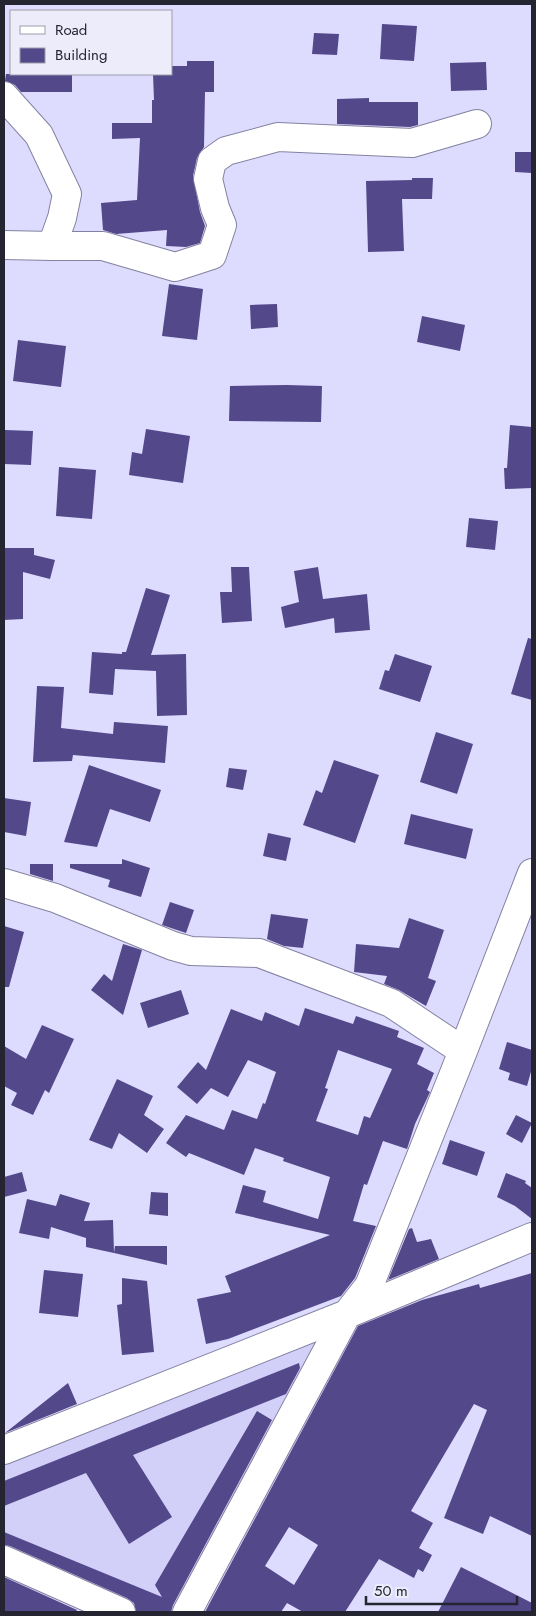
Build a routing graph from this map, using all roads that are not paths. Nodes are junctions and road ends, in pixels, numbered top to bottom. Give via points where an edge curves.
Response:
1 (4, 96) edge
2 (477, 124) dead end
3 (4, 245) edge
4 (52, 246) junction
5 (532, 873) edge
6 (4, 883) edge
7 (463, 1051) junction
8 (532, 1237) edge
9 (347, 1314) junction
10 (4, 1450) edge
11 (4, 1560) edge
12 (121, 1612) edge
13 (187, 1612) edge

1 - 4 street via 39,135 67,194
2 - 4 street via 412,143 278,137 226,151 212,161 208,179 222,225 212,255 175,266 103,246
3 - 4 street
5 - 7 street
6 - 7 street via 55,898 191,951 259,953 391,1003
7 - 9 street via 369,1286
8 - 9 street
9 - 10 street
9 - 13 street
11 - 12 street

